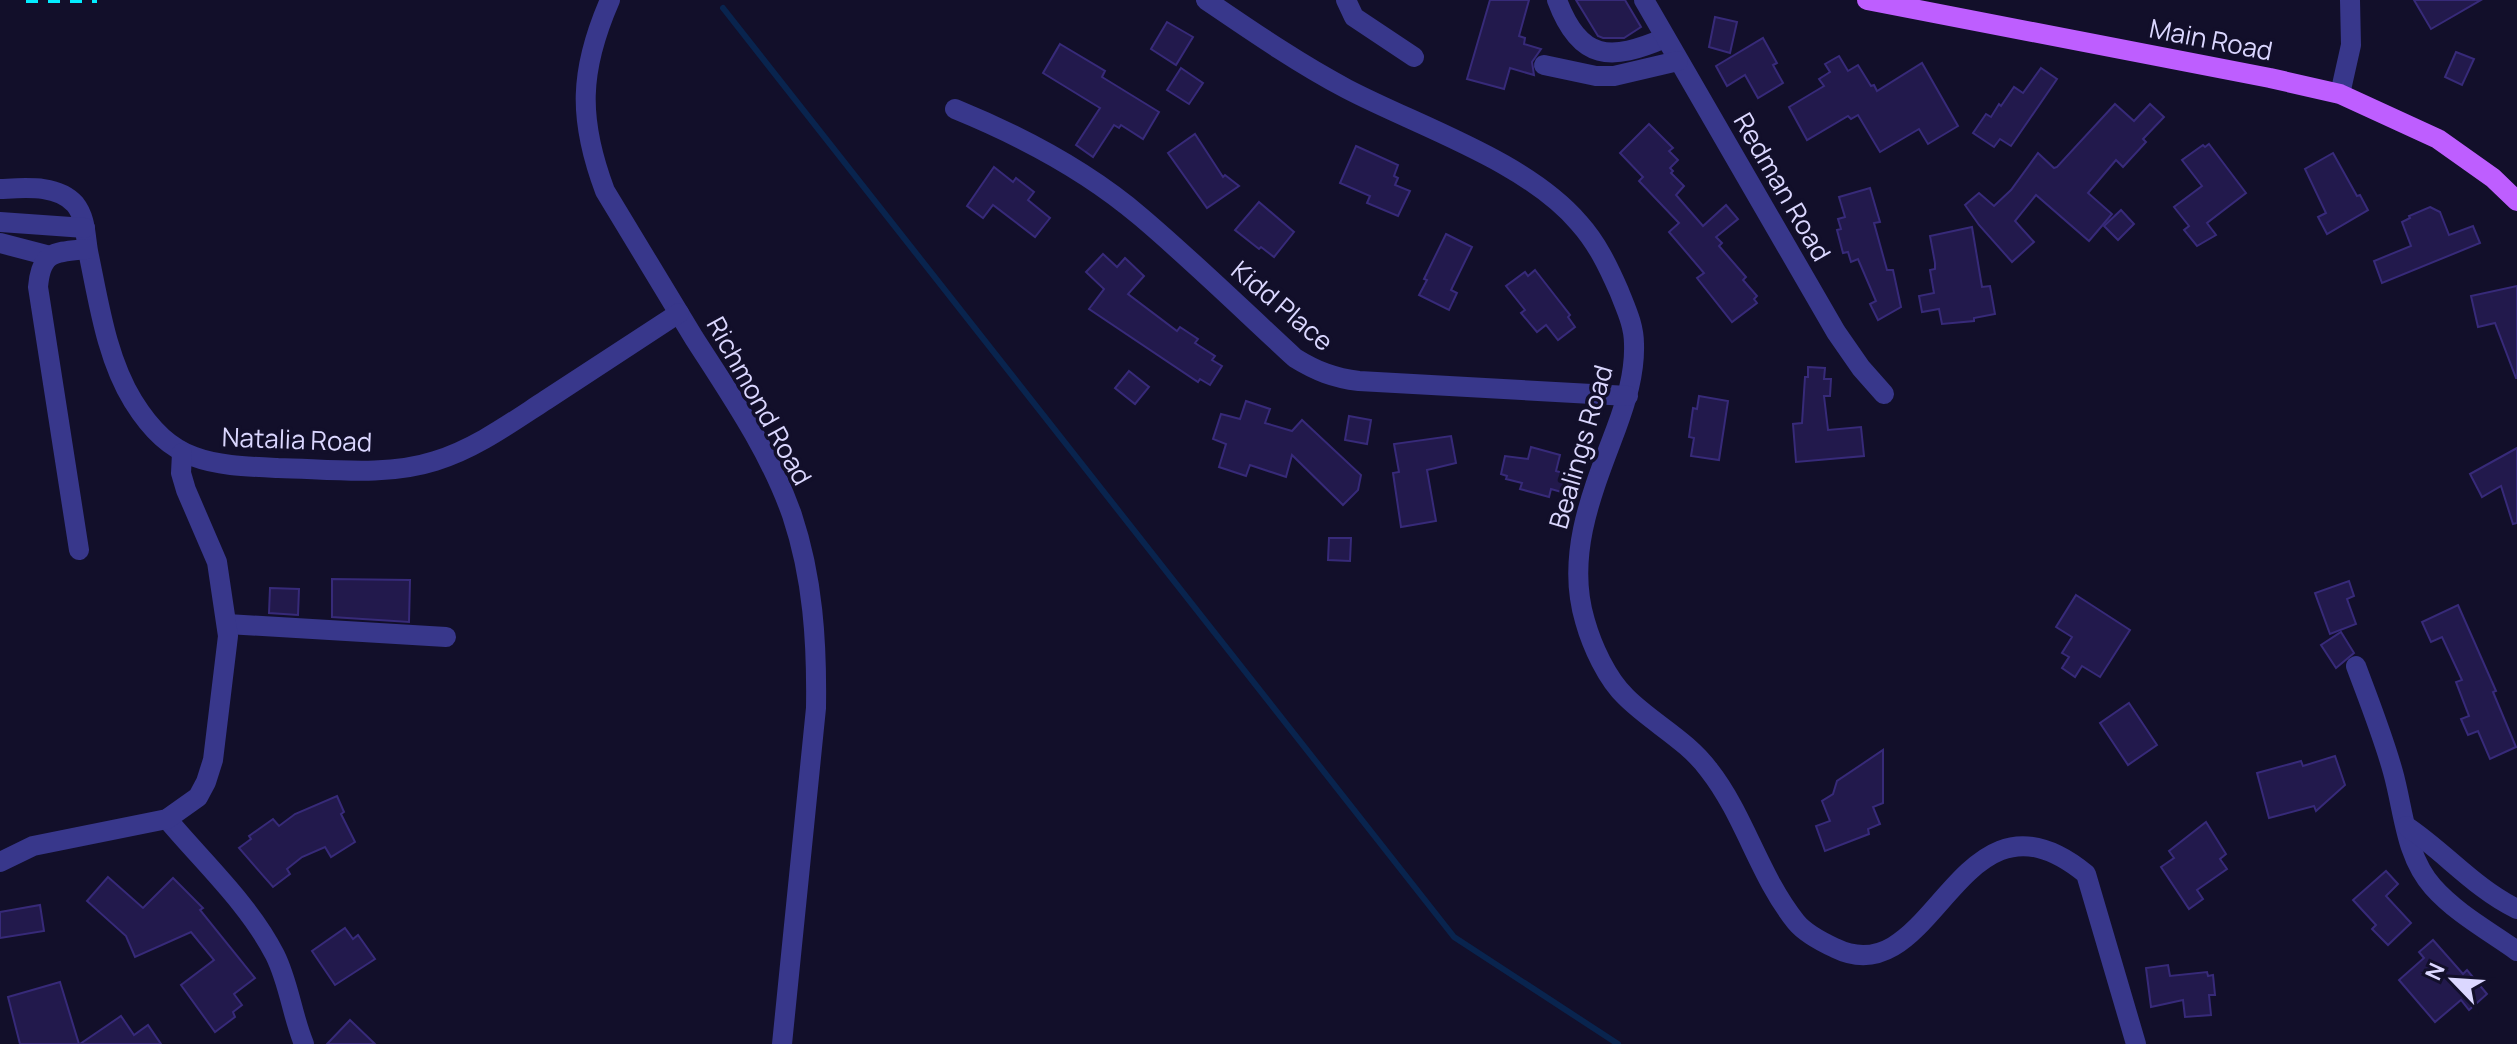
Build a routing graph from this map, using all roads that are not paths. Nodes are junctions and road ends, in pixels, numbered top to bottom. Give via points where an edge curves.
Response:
1 (610, 0) edge
2 (1206, 0) edge
3 (1346, 0) edge
4 (1557, 0) edge
5 (1644, 0) edge
6 (1867, 0) edge
7 (2350, 0) edge
8 (1665, 38) junction
9 (1414, 57) dead end
10 (1678, 61) junction
11 (1544, 65) dead end
12 (2340, 94) junction
13 (955, 109) dead end
14 (0, 189) edge
15 (2517, 201) edge
16 (0, 222) edge
17 (85, 228) junction
18 (0, 243) edge
19 (87, 249) junction
20 (50, 256) junction
21 (679, 313) junction
22 (1884, 394) dead end
23 (1628, 396) junction
24 (182, 453) junction
25 (79, 550) dead end
26 (227, 624) junction
27 (446, 637) dead end
28 (2356, 666) dead end
29 (167, 819) junction
30 (2406, 826) junction
31 (0, 862) edge
32 (2517, 909) edge
33 (2517, 951) edge
34 (304, 1044) edge
35 (782, 1044) edge
36 (2136, 1044) edge

1 - 21 street, Richmond Road via 588,67 586,129 605,191
2 - 23 street, Bealings Road via 1347,89 1508,167 1562,204 1598,247 1631,321
3 - 9 street via 1354,17
4 - 8 street via 1573,31 1602,52 1633,52
5 - 8 street, Redman Road
6 - 12 main road, Main Road
7 - 12 street via 2351,45
8 - 10 street, Redman Road
10 - 11 street via 1614,76
10 - 22 street, Redman Road via 1836,332
12 - 15 main road, Main Road via 2438,139
13 - 23 street, Kidd Place via 1007,130 1110,193 1316,371 1359,381
14 - 17 street, Natalia Road via 31,187 62,195 80,212
16 - 17 street
17 - 19 street, Natalia Road
18 - 20 street
19 - 20 street
19 - 24 street, Natalia Road via 103,318 131,399 153,429
20 - 25 street via 39,272 38,287
21 - 24 street, Natalia Road via 516,420 434,462 373,470 221,466
21 - 35 street, Richmond Road via 773,473 791,514 813,604 816,708
23 - 36 street, Bealings Road via 1589,502 1580,544 1578,583 1585,621 1601,662 1623,695 1709,770 1798,924 1841,952 1885,953 1987,857 2028,845 2051,851 2086,874
24 - 26 street via 186,490 217,562
26 - 27 street
26 - 29 street via 213,760 198,797
28 - 30 street
29 - 31 street via 33,846
29 - 34 street via 267,941
30 - 32 street via 2488,893
30 - 33 street via 2420,869 2434,888

